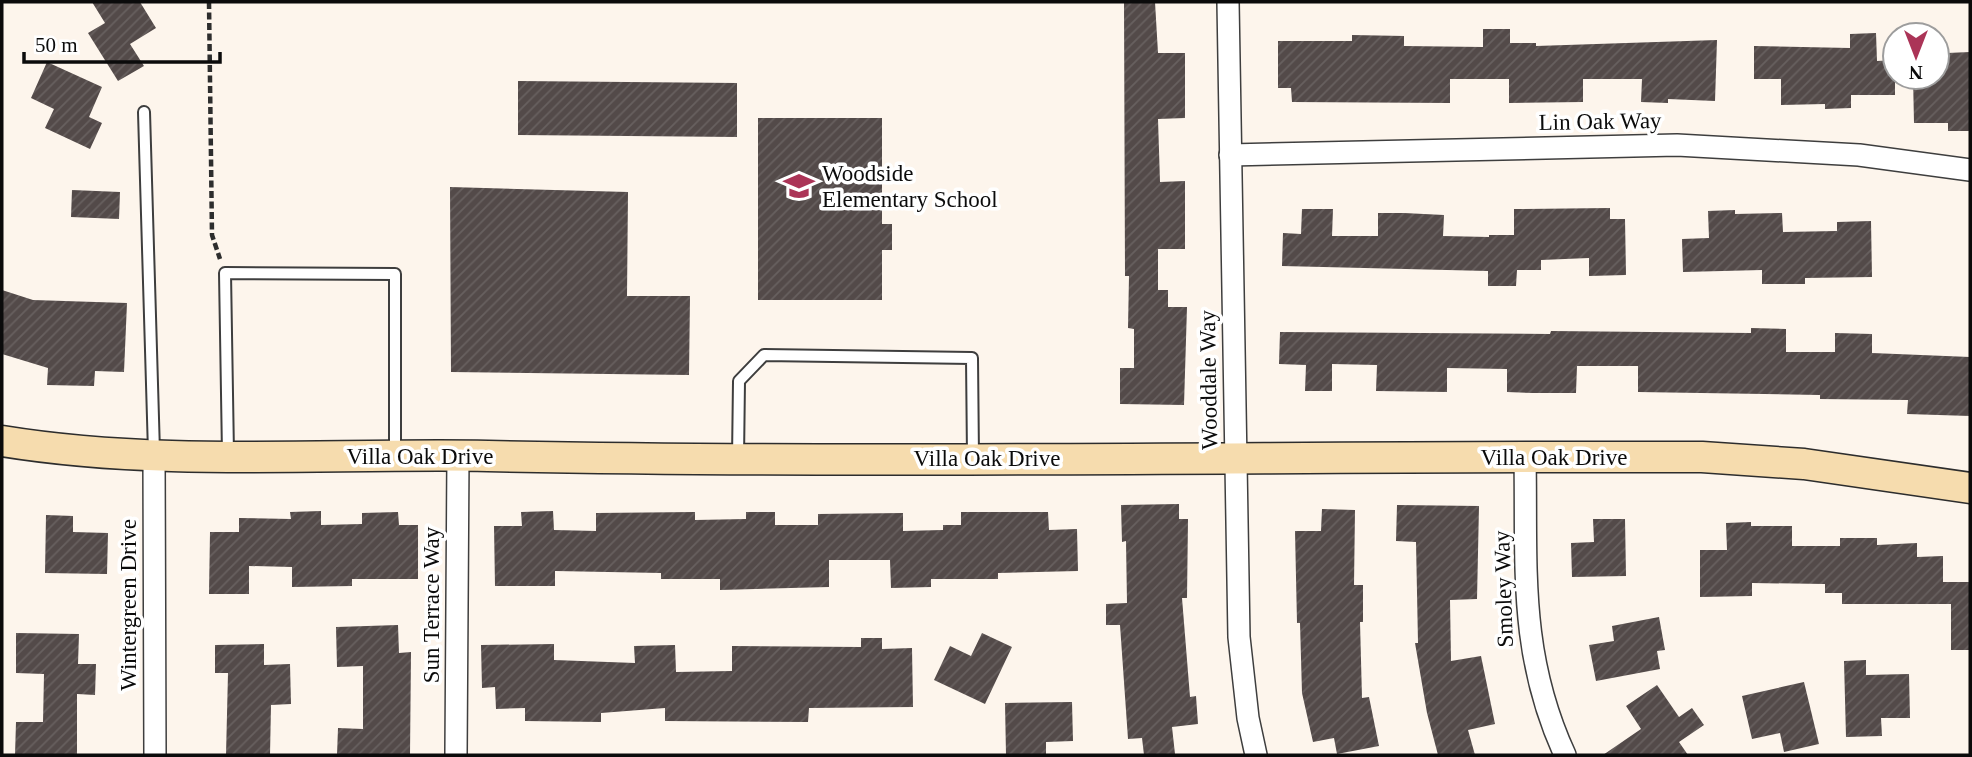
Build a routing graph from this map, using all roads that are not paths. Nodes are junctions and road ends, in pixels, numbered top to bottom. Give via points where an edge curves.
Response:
1 (1228, 2) edge
2 (144, 112) dead end
3 (1230, 155) junction
4 (1970, 170) edge
5 (2, 441) edge
6 (154, 455) junction
7 (228, 455) junction
8 (458, 455) junction
9 (395, 456) junction
10 (973, 457) junction
11 (1236, 457) junction
12 (1525, 457) junction
13 (738, 461) junction
14 (1970, 488) edge
15 (155, 755) edge
16 (456, 755) edge
17 (1256, 755) edge
18 (1565, 755) edge

1 - 3 street, Wooddale Way
2 - 6 lane
3 - 4 street, Lin Oak Way via 1677,145 1834,153
3 - 11 street, Wooddale Way
5 - 6 street, Villa Oak Drive via 71,452
6 - 7 street, Villa Oak Drive
6 - 15 street, Wintergreen Drive
7 - 9 street, Villa Oak Drive
7 - 9 lane via 225,273 395,274
8 - 9 street, Villa Oak Drive
8 - 13 street, Villa Oak Drive
8 - 16 street, Sun Terrace Way
10 - 11 street, Villa Oak Drive
10 - 13 street, Villa Oak Drive
10 - 13 lane via 972,358 764,355 739,381
11 - 12 street, Villa Oak Drive
11 - 17 street, Wooddale Way via 1239,638
12 - 14 street, Villa Oak Drive via 1769,460
12 - 18 street, Smoley Way via 1528,630 1539,688

